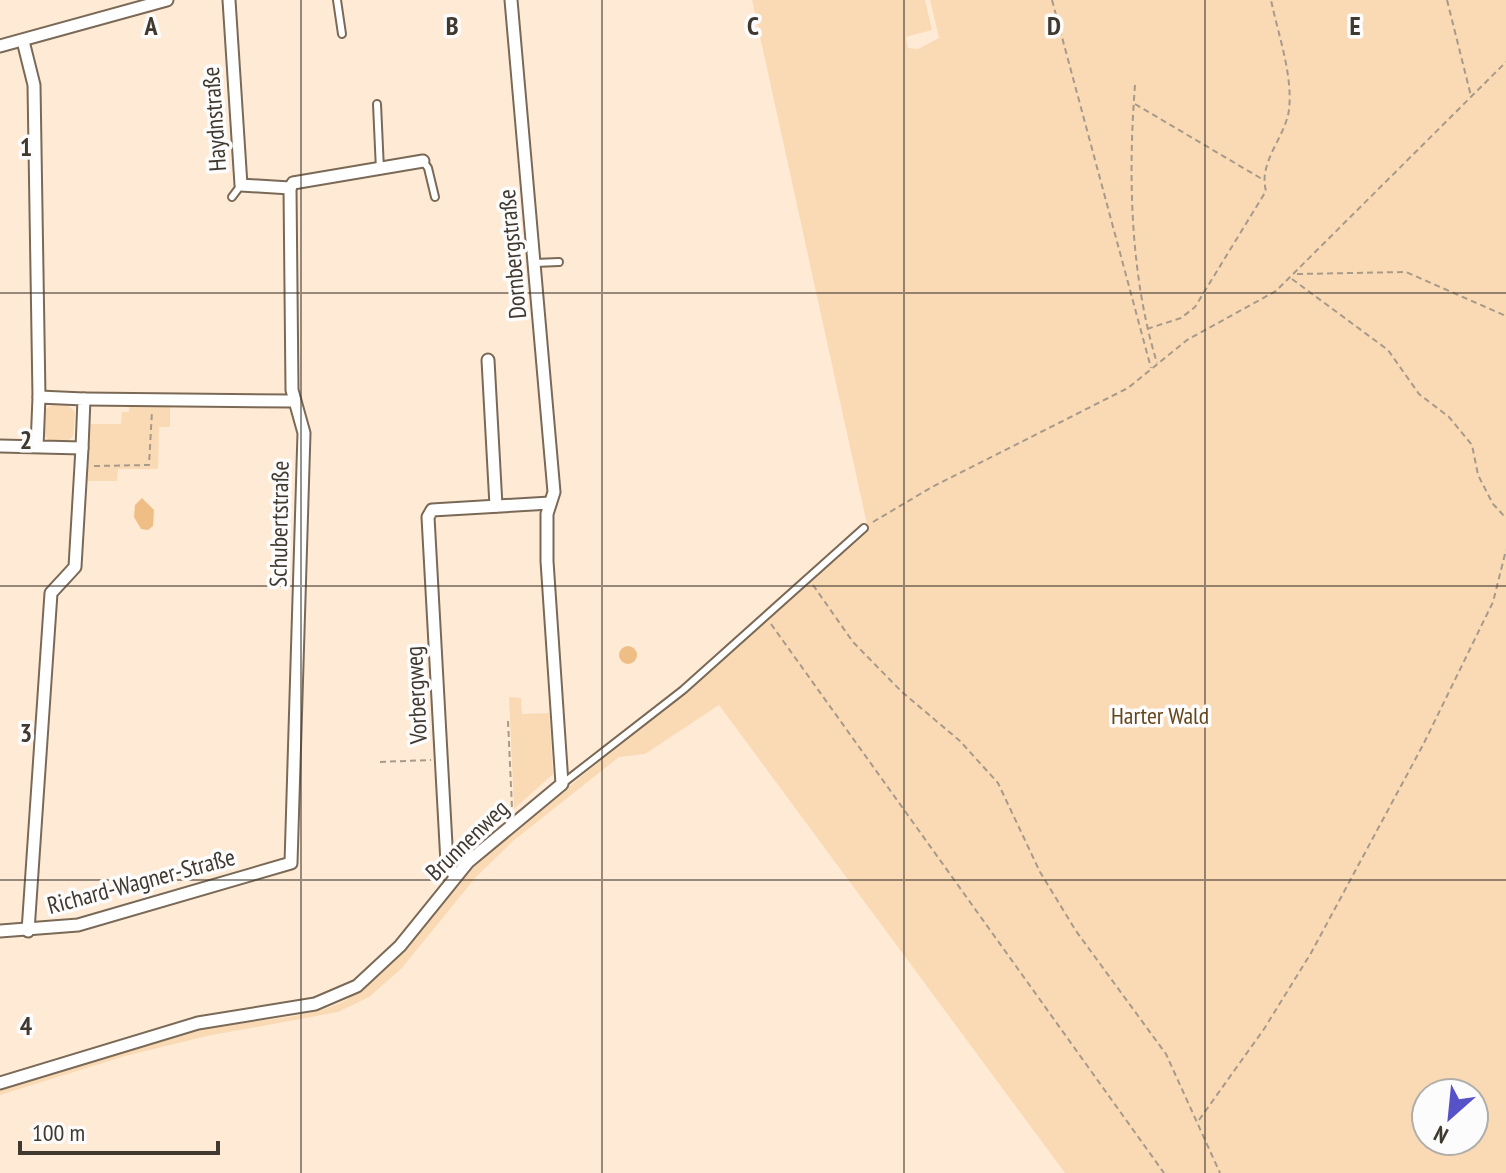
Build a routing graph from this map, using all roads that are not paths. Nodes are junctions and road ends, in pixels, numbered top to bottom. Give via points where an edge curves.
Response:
1 (167, 0) edge
2 (229, 0) edge
3 (337, 0) edge
4 (511, 0) edge
5 (342, 34) dead end
6 (23, 41) junction
7 (0, 46) edge
8 (377, 104) dead end
9 (423, 161) joint
10 (380, 170) junction
11 (241, 185) junction
12 (290, 188) junction
13 (232, 197) dead end
14 (435, 197) dead end
15 (559, 262) dead end
16 (534, 263) junction
17 (488, 360) dead end
18 (39, 397) junction
19 (84, 399) junction
20 (293, 401) junction
21 (0, 446) edge
22 (37, 447) junction
23 (82, 448) junction
24 (550, 503) junction
25 (496, 506) junction
26 (864, 528) road end
27 (562, 784) junction
28 (291, 863) joint
29 (455, 876) junction
30 (0, 931) edge
31 (28, 931) junction
32 (0, 1083) edge

1 - 6 street
2 - 11 street, Haydnstraße
3 - 5 lane
4 - 16 street, Dornbergstraße
6 - 7 street
6 - 18 street via 34,85
8 - 10 lane
9 - 10 street, Haydnstraße
9 - 14 lane
10 - 12 street, Haydnstraße via 293,183
11 - 12 street, Haydnstraße
11 - 13 lane
12 - 20 street, Schubertstraße
15 - 16 lane
16 - 24 street, Dornbergstraße via 554,492
17 - 25 street
18 - 19 street
18 - 22 street
19 - 20 street
19 - 23 street
20 - 28 street, Schubertstraße via 304,433
21 - 22 street
22 - 23 street
23 - 31 street via 75,567 51,593
24 - 25 street
24 - 27 street, Dornbergstraße via 547,561
25 - 29 street, Vorbergweg via 432,510 428,517 447,863
26 - 27 lane, Brunnenweg via 683,690
27 - 29 street, Brunnenweg
28 - 31 street, Richard-Wagner-Straße via 92,921
29 - 32 street, Brunnenweg via 379,967 337,997 296,1009 198,1023
30 - 31 street, Richard-Wagner-Straße

